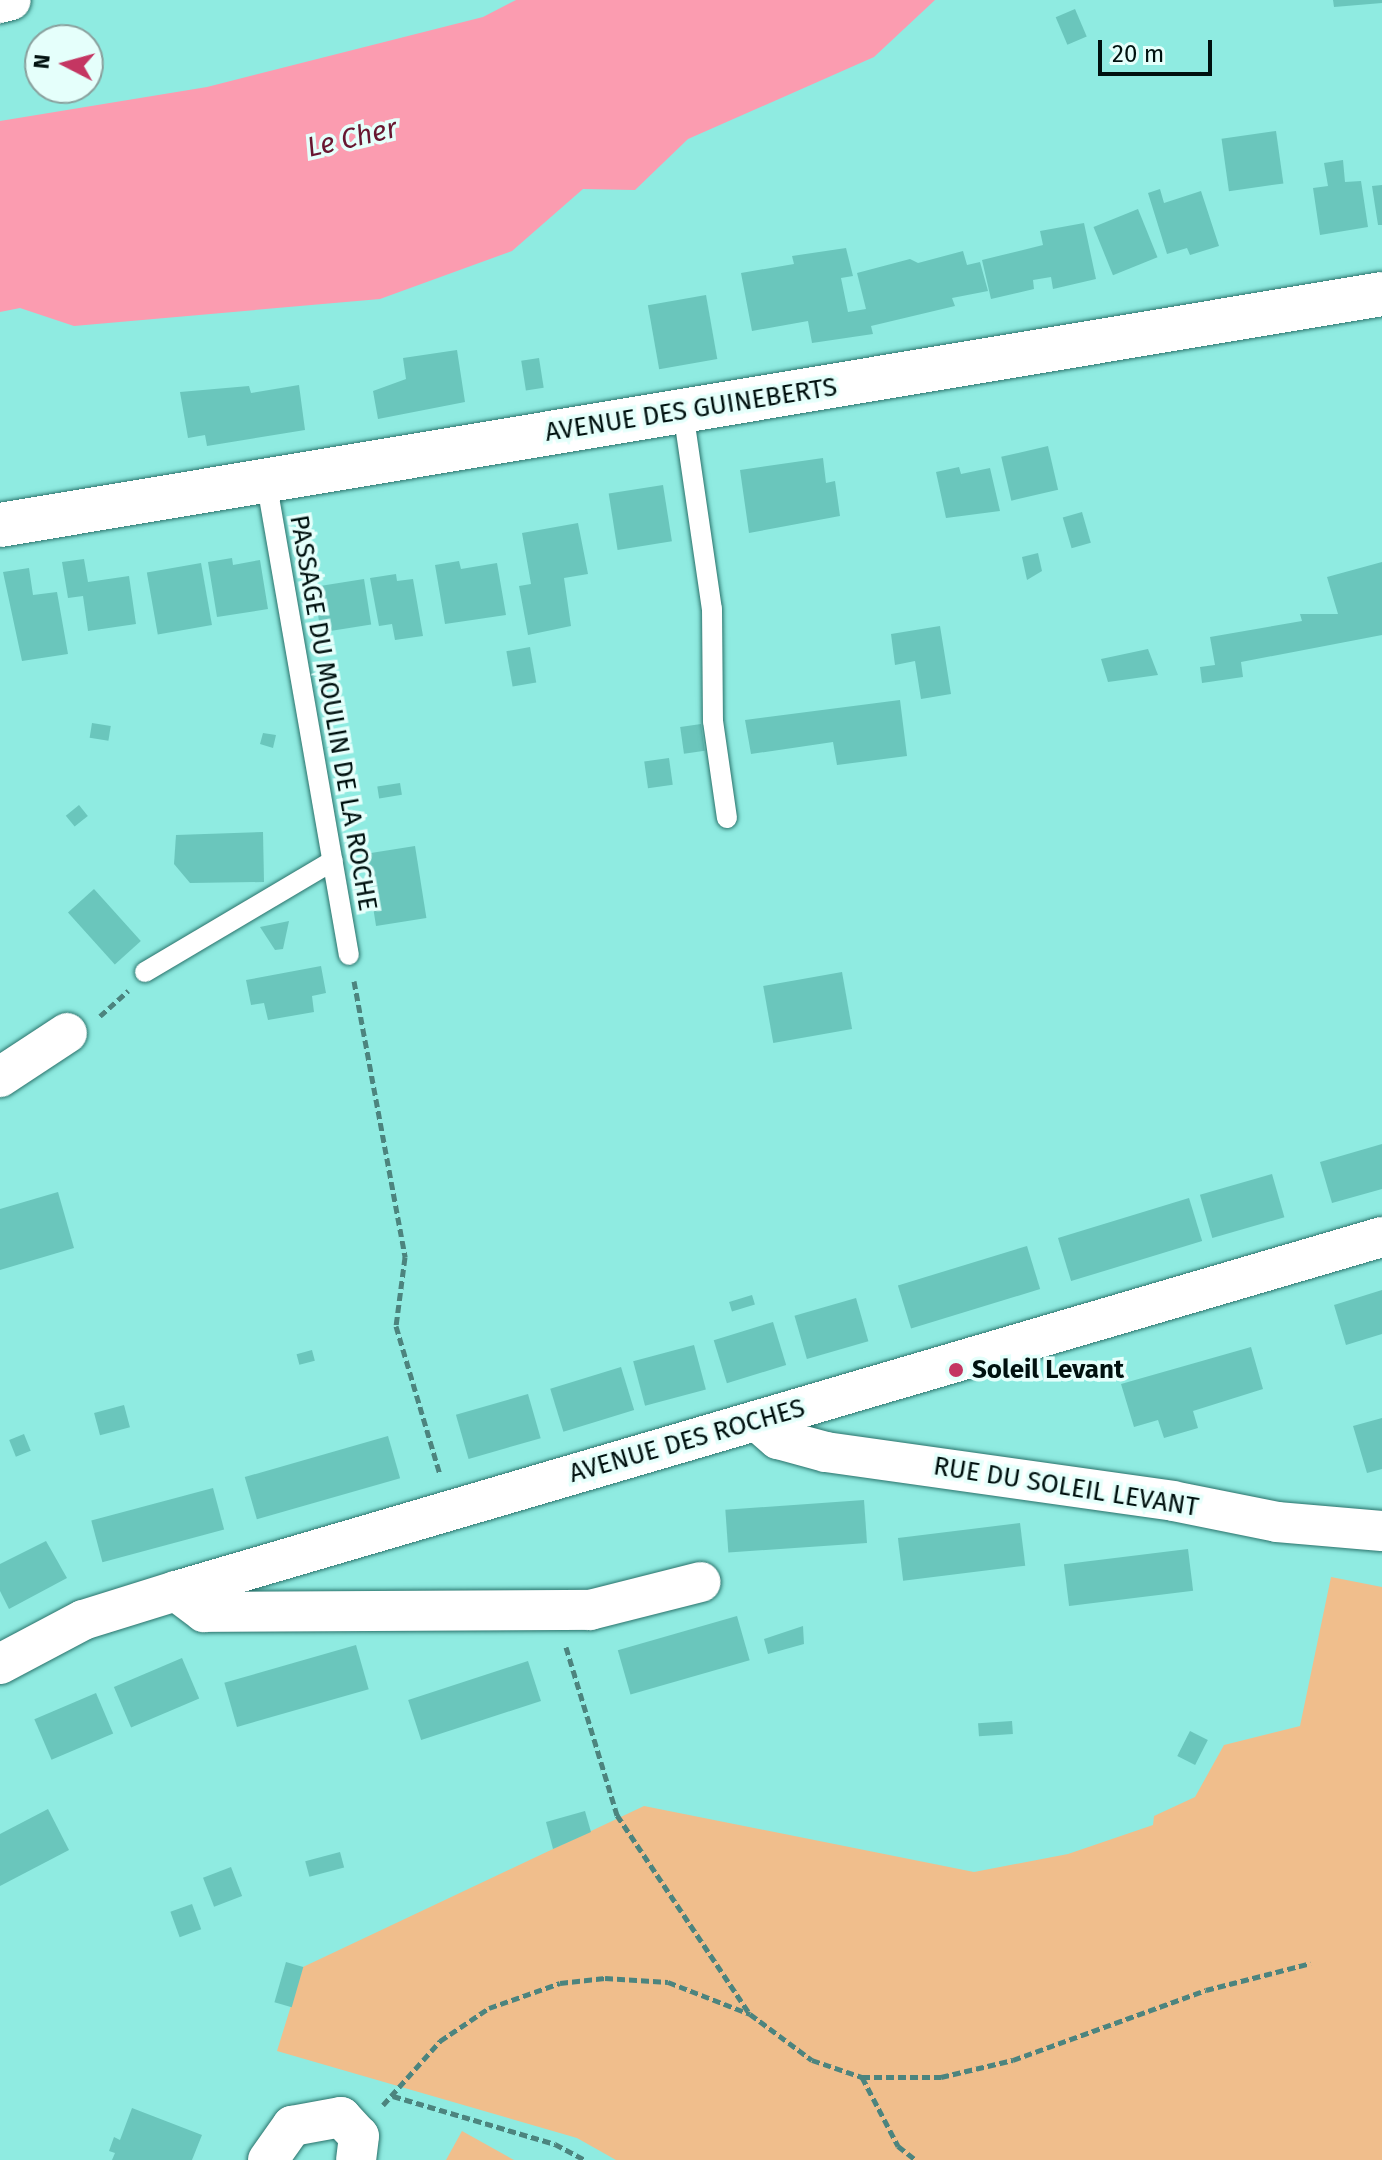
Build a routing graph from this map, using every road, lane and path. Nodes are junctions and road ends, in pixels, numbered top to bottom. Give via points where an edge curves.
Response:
1 (11, 0) edge
2 (0, 3) edge
3 (1382, 294) edge
4 (683, 411) junction
5 (266, 480) junction
6 (0, 525) edge
7 (727, 818) dead end
8 (333, 861) junction
9 (349, 955) joint
10 (145, 972) joint
11 (67, 1033) joint
12 (0, 1077) edge
13 (1382, 1237) edge
14 (757, 1421) junction
15 (451, 1511) junction
16 (1382, 1531) edge
17 (701, 1582) dead end
18 (176, 1591) junction
19 (555, 1610) junction
20 (0, 1664) edge
21 (1311, 1963) dead end
22 (750, 2014) junction
23 (862, 2077) junction
24 (393, 2096) junction
25 (356, 2144) edge
26 (268, 2160) edge
27 (585, 2160) edge
28 (916, 2160) edge

1 - 2 street
3 - 4 street, AVENUE DES GUINEBERTS
4 - 5 street, AVENUE DES GUINEBERTS
4 - 7 lane via 712,609 713,721
5 - 6 street, AVENUE DES GUINEBERTS
5 - 8 lane, PASSAGE DU MOULIN DE LA ROCHE
8 - 9 lane, PASSAGE DU MOULIN DE LA ROCHE
8 - 10 lane
9 - 15 path via 405,1257 396,1326
10 - 11 path via 110,1011
11 - 12 street
13 - 14 street, AVENUE DES ROCHES
14 - 15 street, AVENUE DES ROCHES
14 - 16 street, RUE DU SOLEIL LEVANT via 778,1439 826,1452 1173,1501 1277,1522
15 - 18 street, AVENUE DES ROCHES
17 - 19 street via 590,1610
18 - 19 street via 204,1612
18 - 20 street, AVENUE DES ROCHES via 83,1620
19 - 22 path via 617,1815
21 - 23 path via 1206,1990 1013,2060 941,2077
22 - 23 path via 812,2060
22 - 24 path via 668,1982 605,1978 560,1983 489,2008 440,2041
23 - 28 path via 898,2146
24 - 25 path
24 - 27 path via 555,2144
25 - 26 street via 341,2117 292,2126

